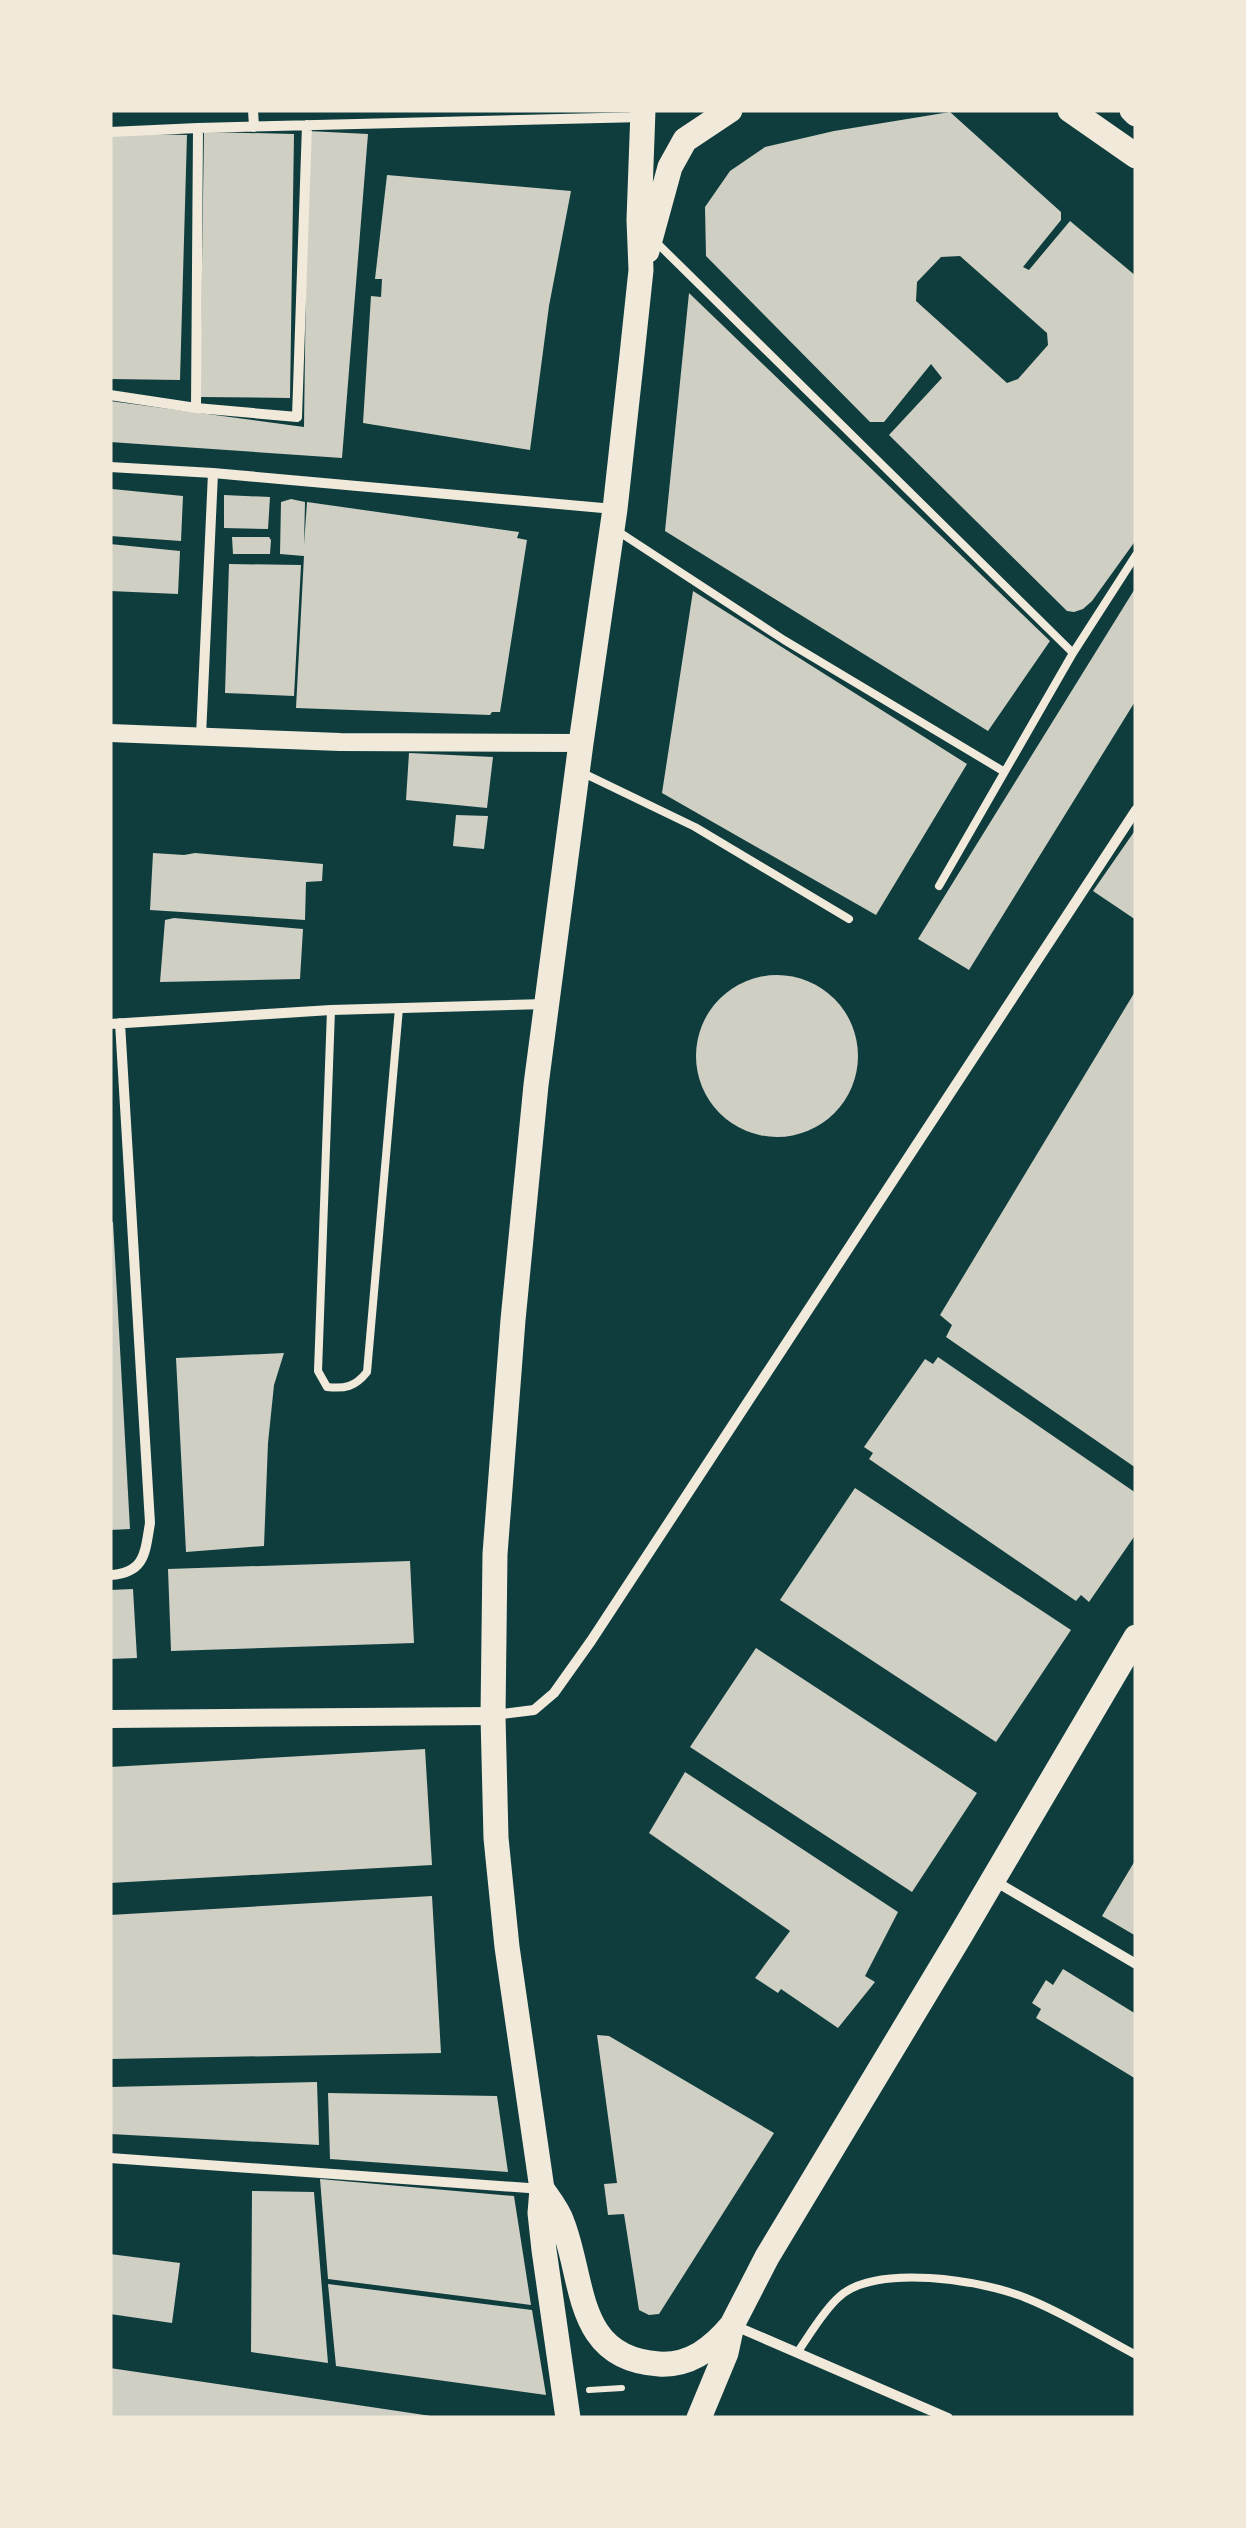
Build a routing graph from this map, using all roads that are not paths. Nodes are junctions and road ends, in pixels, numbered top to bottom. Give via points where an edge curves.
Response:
1 (253, 110) edge
2 (369, 110) edge
3 (730, 110) edge
4 (1070, 110) edge
5 (643, 113) edge
6 (369, 124) junction
7 (308, 125) junction
8 (254, 126) junction
9 (198, 128) junction
10 (110, 132) edge
11 (1136, 156) edge
12 (651, 237) junction
13 (641, 270) junction
14 (110, 396) edge
15 (196, 408) junction
16 (110, 467) edge
17 (213, 473) junction
18 (614, 518) junction
19 (1136, 555) edge
20 (1074, 653) junction
21 (110, 733) edge
22 (201, 736) junction
23 (581, 744) junction
24 (578, 770) junction
25 (1004, 770) junction
26 (1136, 810) edge
27 (938, 886) dead end
28 (849, 919) dead end
29 (547, 1004) junction
30 (399, 1008) junction
31 (331, 1010) junction
32 (115, 1023) edge
33 (110, 1575) edge
34 (1136, 1637) edge
35 (493, 1716) junction
36 (110, 1718) edge
37 (992, 1880) junction
38 (1136, 1964) edge
39 (110, 2158) edge
40 (542, 2188) junction
41 (732, 2325) junction
42 (797, 2354) junction
43 (1136, 2355) edge
44 (568, 2418) edge
45 (699, 2418) edge
46 (948, 2418) edge

1 - 8 street
2 - 6 street
3 - 12 main road via 685,140 670,167
4 - 11 main road
5 - 6 street
5 - 13 main road
6 - 7 street
7 - 8 street
7 - 15 street via 297,417
8 - 9 street
9 - 10 street
9 - 15 street
12 - 13 main road
12 - 20 lane
13 - 18 main road
14 - 15 street
16 - 17 street
17 - 18 street
17 - 22 street
18 - 23 main road
18 - 25 lane via 784,640
19 - 20 lane
20 - 25 lane
21 - 22 street
22 - 23 street
23 - 24 main road
24 - 28 lane via 694,826
24 - 29 main road
25 - 27 lane
26 - 35 street via 592,1641 534,1710
29 - 30 street
29 - 35 main road via 501,1474
30 - 31 street
30 - 31 lane via 367,1372 344,1389 327,1387 318,1371
31 - 32 street
32 - 33 street via 150,1523 137,1566
34 - 37 main road
35 - 36 street
35 - 40 main road via 507,1947
37 - 38 street
37 - 41 main road
39 - 40 street
40 - 41 main road via 561,2218 586,2313 621,2354 658,2364 690,2360
40 - 44 main road
41 - 42 street
41 - 45 main road
42 - 43 lane via 839,2297 861,2283 910,2276 1024,2297
42 - 46 street

